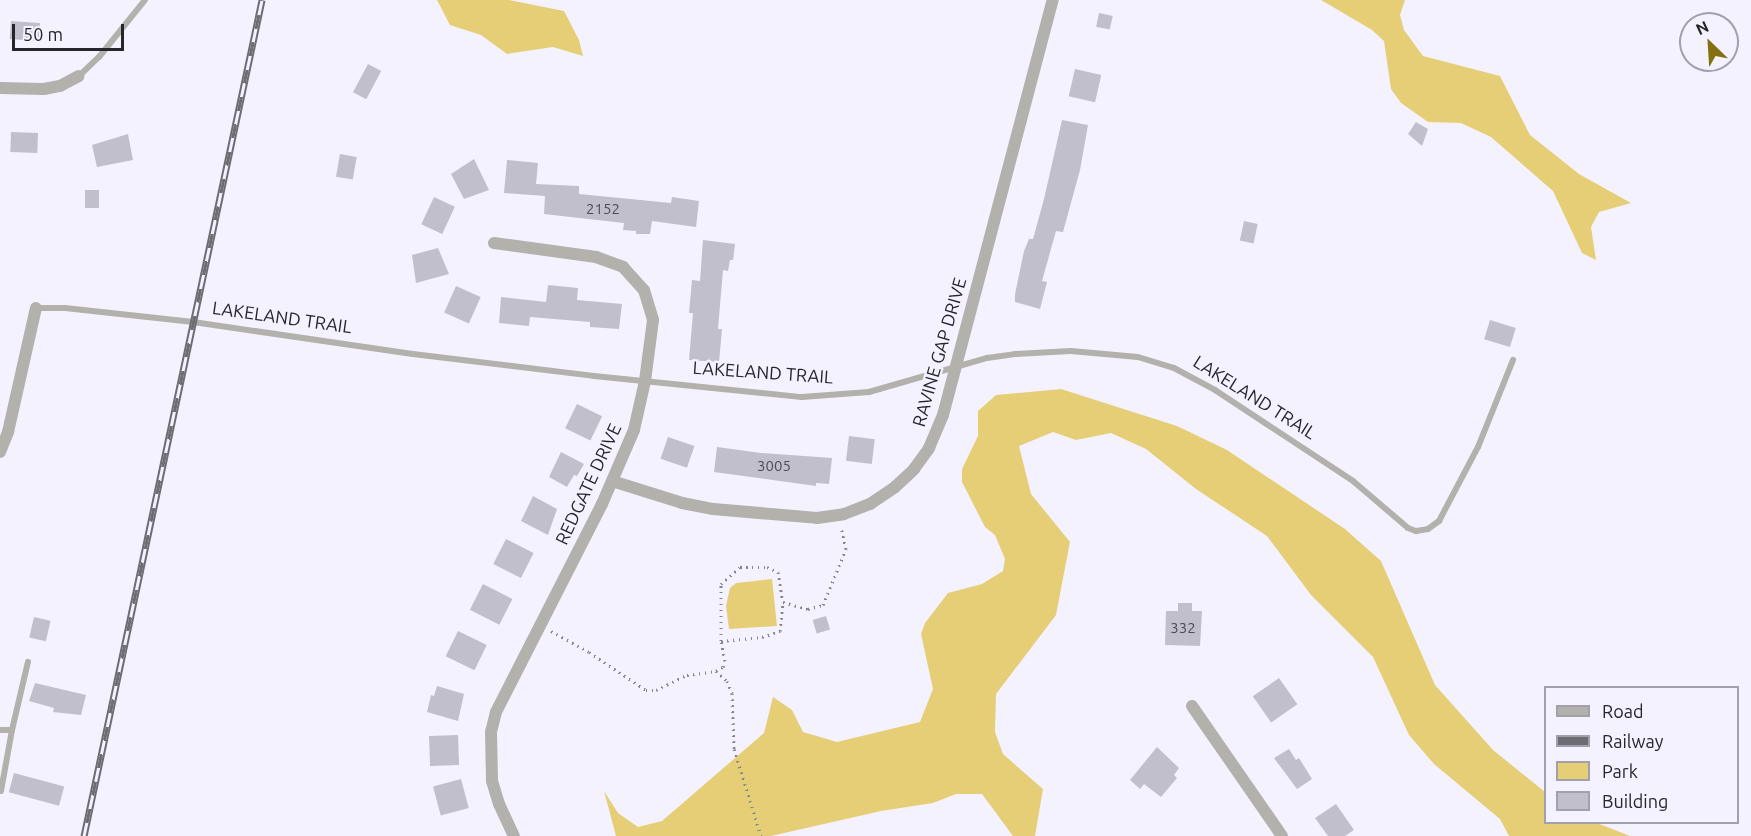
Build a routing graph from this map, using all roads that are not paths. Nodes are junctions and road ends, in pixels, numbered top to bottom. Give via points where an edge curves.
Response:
1 (145, 0) edge
2 (1053, 0) edge
3 (79, 76) joint
4 (0, 88) edge
5 (494, 243) dead end
6 (36, 308) joint
7 (1513, 360) dead end
8 (955, 368) junction
9 (645, 381) junction
10 (0, 452) edge
11 (612, 481) junction
12 (28, 662) dead end
13 (1192, 706) dead end
14 (0, 730) edge
15 (12, 730) junction
16 (1, 791) edge
17 (514, 836) edge
18 (1282, 836) edge

1 - 3 lane
2 - 8 street, RAVINE GAP DRIVE
3 - 4 street via 44,89
5 - 9 street, REDGATE DRIVE via 596,257 623,267 650,304 652,344
6 - 9 lane, LAKELAND TRAIL via 193,322 413,354
6 - 10 street, LAKELAND TRAIL
7 - 8 lane, LAKELAND TRAIL via 1478,447 1439,521 1416,531 1353,481 1215,390 1158,362 1111,353 1042,352 987,358
8 - 9 lane, LAKELAND TRAIL via 869,392 814,397
8 - 11 street, RAVINE GAP DRIVE via 943,415 929,448 914,469 870,504 838,515 788,517 713,509
9 - 11 street, REDGATE DRIVE via 634,430
11 - 17 street, REDGATE DRIVE via 503,694 491,732 492,781
12 - 15 lane
13 - 18 street
14 - 15 lane
15 - 16 lane

